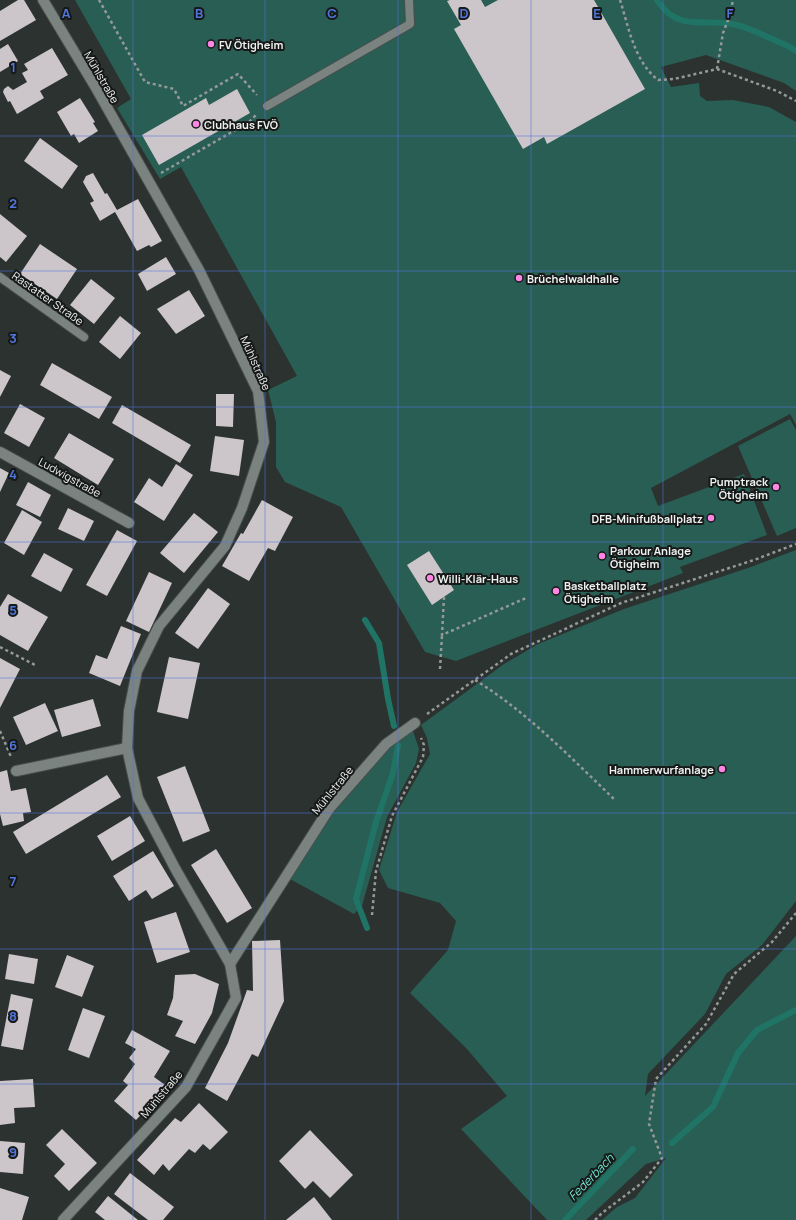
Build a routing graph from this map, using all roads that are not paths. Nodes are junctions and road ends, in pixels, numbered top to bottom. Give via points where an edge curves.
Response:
1 (43, 0) edge
2 (409, 0) edge
3 (267, 106) road end
4 (0, 277) edge
5 (84, 337) dead end
6 (0, 452) edge
7 (129, 523) dead end
8 (415, 723) road end
9 (127, 748) junction
10 (16, 771) road end
11 (230, 964) junction
12 (63, 1220) edge

1 - 9 street, Mühlstraße via 199,270 258,391 264,442 242,508 225,546 159,626 137,671 129,712
2 - 3 lane via 410,24
4 - 5 lane, Rastatter Straße
6 - 7 street, Ludwigstraße
8 - 11 street, Mühlstraße via 386,744 329,809
9 - 10 street
9 - 11 street, Mühlstraße via 138,798
11 - 12 street, Mühlstraße via 236,998 186,1087

